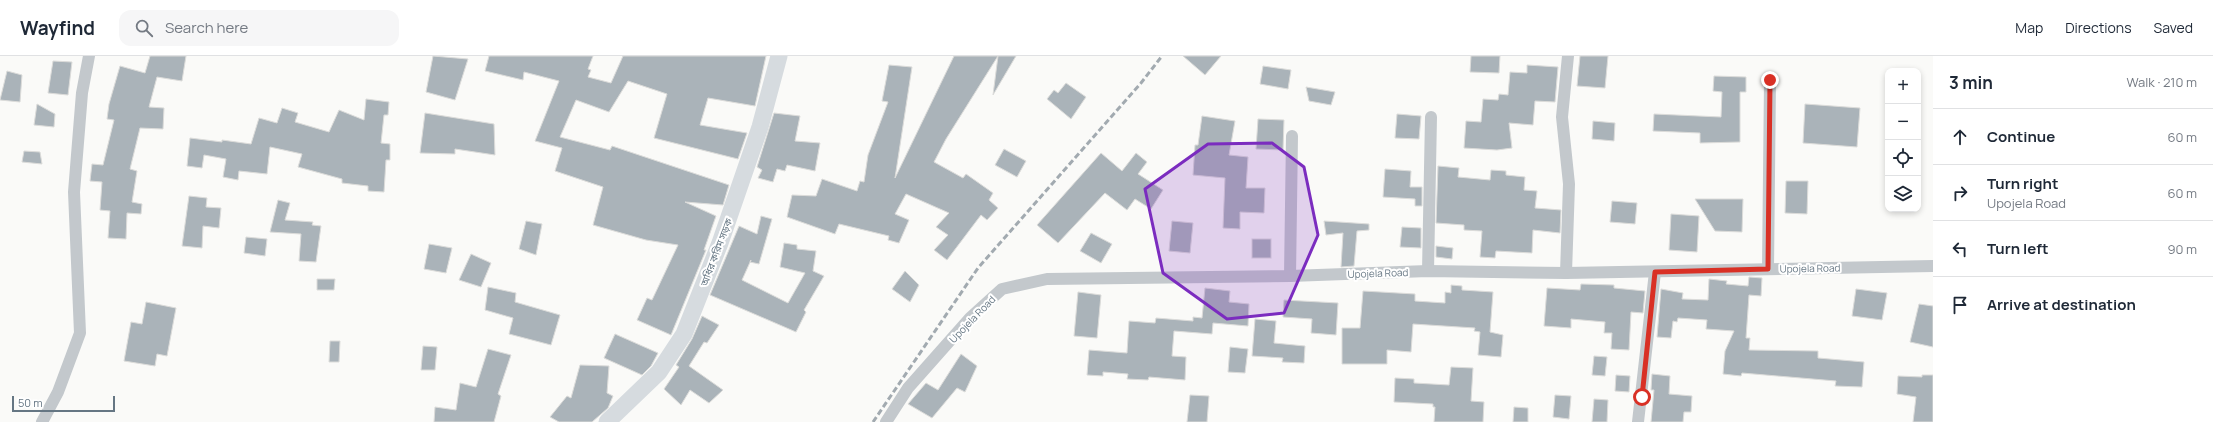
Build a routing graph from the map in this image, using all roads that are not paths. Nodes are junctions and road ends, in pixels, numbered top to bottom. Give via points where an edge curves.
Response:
1 (89, 56) edge
2 (779, 56) edge
3 (1568, 56) edge
4 (1770, 80) dead end
5 (1431, 117) dead end
6 (1292, 136) dead end
7 (1933, 266) edge
8 (1768, 269) junction
9 (1428, 271) junction
10 (1655, 272) junction
11 (1566, 273) junction
12 (1290, 276) junction
13 (42, 422) edge
14 (607, 422) edge
15 (886, 422) edge
16 (1638, 422) edge

1 - 13 street via 82,93 74,192 80,333 58,392
2 - 14 main road, অধির করিম সড়ক via 760,127 684,334 660,372
3 - 11 street via 1562,117 1569,184
4 - 8 street
5 - 9 street
6 - 12 street
7 - 8 street, Upojela Road
8 - 10 street, Upojela Road
9 - 11 street, Upojela Road
9 - 12 street, Upojela Road
10 - 11 street, Upojela Road
10 - 16 street
12 - 15 street, Upojela Road via 1047,279 1002,289 970,318 908,388

